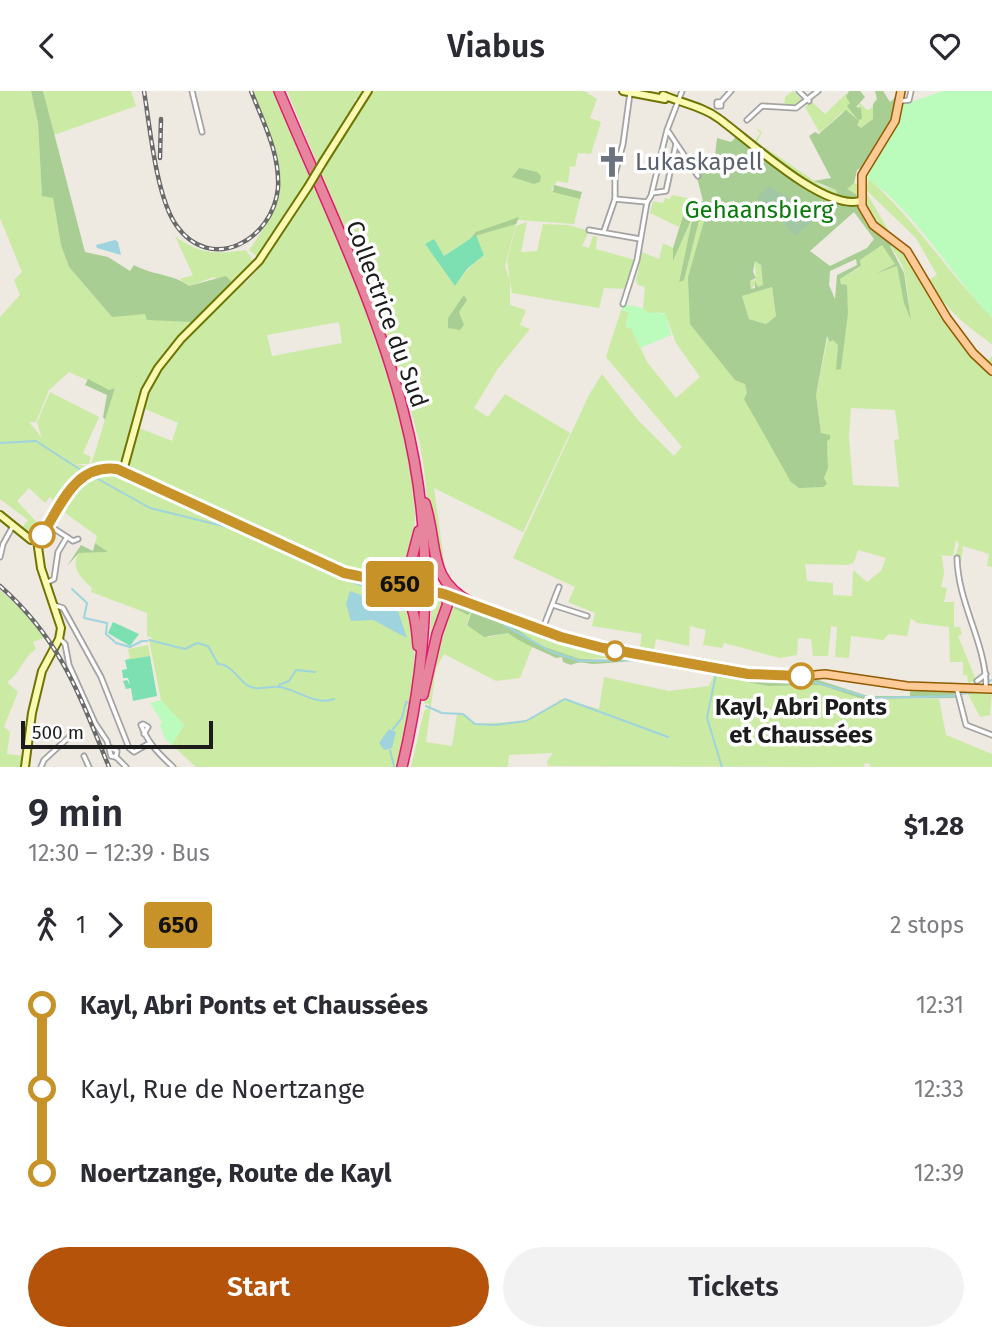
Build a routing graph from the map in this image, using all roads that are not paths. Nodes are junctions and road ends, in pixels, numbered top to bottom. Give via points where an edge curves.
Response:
1 (192, 91) edge
2 (282, 91) edge
3 (368, 91) edge
4 (682, 91) edge
5 (730, 91) edge
6 (799, 91) edge
7 (818, 91) edge
8 (901, 91) edge
9 (911, 91) edge
10 (626, 92) edge
11 (638, 93) edge
12 (663, 94) edge
13 (677, 100) junction
14 (808, 100) junction
15 (901, 101) junction
16 (710, 113) junction
17 (747, 120) dead end
18 (667, 130) junction
19 (202, 132) dead end
20 (676, 144) junction
21 (662, 155) junction
22 (674, 156) junction
23 (698, 176) dead end
24 (652, 193) junction
25 (615, 199) junction
26 (860, 201) junction
27 (647, 202) junction
28 (589, 230) dead end
29 (604, 231) junction
30 (640, 239) junction
31 (623, 304) dead end
32 (992, 371) edge
33 (123, 471) junction
34 (423, 503) junction
35 (0, 515) edge
36 (49, 525) junction
37 (13, 526) junction
38 (67, 537) junction
39 (78, 538) dead end
40 (37, 540) junction
41 (0, 557) edge
42 (957, 558) dead end
43 (408, 573) junction
44 (386, 581) junction
45 (46, 583) junction
46 (416, 587) junction
47 (559, 587) dead end
48 (442, 591) junction
49 (409, 597) junction
50 (472, 603) junction
51 (54, 605) junction
52 (552, 605) junction
53 (446, 608) junction
54 (587, 616) dead end
55 (542, 630) junction
56 (59, 639) junction
57 (986, 674) junction
58 (977, 681) dead end
59 (957, 688) junction
60 (989, 688) edge
61 (420, 690) junction
62 (144, 734) dead end
63 (992, 735) edge
64 (68, 738) dead end
65 (148, 744) junction
66 (84, 756) dead end
67 (25, 767) edge
68 (41, 767) edge
69 (89, 767) edge
70 (126, 767) edge
71 (173, 767) edge
72 (405, 767) edge

1 - 19 street
2 - 34 highway, Collectrice du Sud via 382,342 408,428
3 - 33 main road, bridge via 259,261 158,368 145,391
4 - 13 street
5 - 16 street
6 - 14 street
7 - 14 street
8 - 15 main road
9 - 15 street via 909,100
10 - 11 main road
10 - 25 street
11 - 12 main road
12 - 13 main road
13 - 16 main road
13 - 18 street
14 - 17 street via 792,109 762,106
15 - 26 main road via 895,121 863,171
16 - 26 main road via 816,191 844,202
18 - 20 street
18 - 21 street
20 - 22 street
20 - 23 street
21 - 22 street
21 - 24 street
22 - 24 street via 666,191
24 - 27 street
25 - 27 street
25 - 29 street
26 - 32 main road via 873,225 912,258 947,318
27 - 30 street
28 - 29 street
29 - 30 street
30 - 31 street
33 - 36 main road via 107,468 88,473 68,492
33 - 44 main road via 336,570
34 - 43 highway
34 - 48 highway
34 - 61 highway, Collectrice du Sud
35 - 37 main road
36 - 38 street
36 - 40 main road
37 - 40 main road
37 - 41 street
38 - 39 street
38 - 45 street via 58,552 54,579
40 - 45 main road
42 - 57 street
43 - 44 highway
43 - 46 highway
44 - 46 main road
44 - 49 highway
45 - 51 main road
46 - 48 main road, bridge
46 - 49 highway
47 - 52 street
48 - 50 highway
48 - 53 highway
49 - 61 highway via 417,633
50 - 53 highway via 457,602
50 - 55 main road
51 - 56 main road via 61,624
51 - 65 street via 63,608 92,659 129,748 134,752
52 - 54 street
52 - 55 street
53 - 61 highway
55 - 59 main road via 609,650 748,674 784,678 825,674
56 - 67 main road via 42,671
56 - 70 street via 111,756
57 - 58 street
57 - 60 street
59 - 60 main road
59 - 63 street via 966,725
61 - 72 highway, Collectrice du Sud
62 - 65 street
64 - 68 street
65 - 71 street
66 - 69 street

